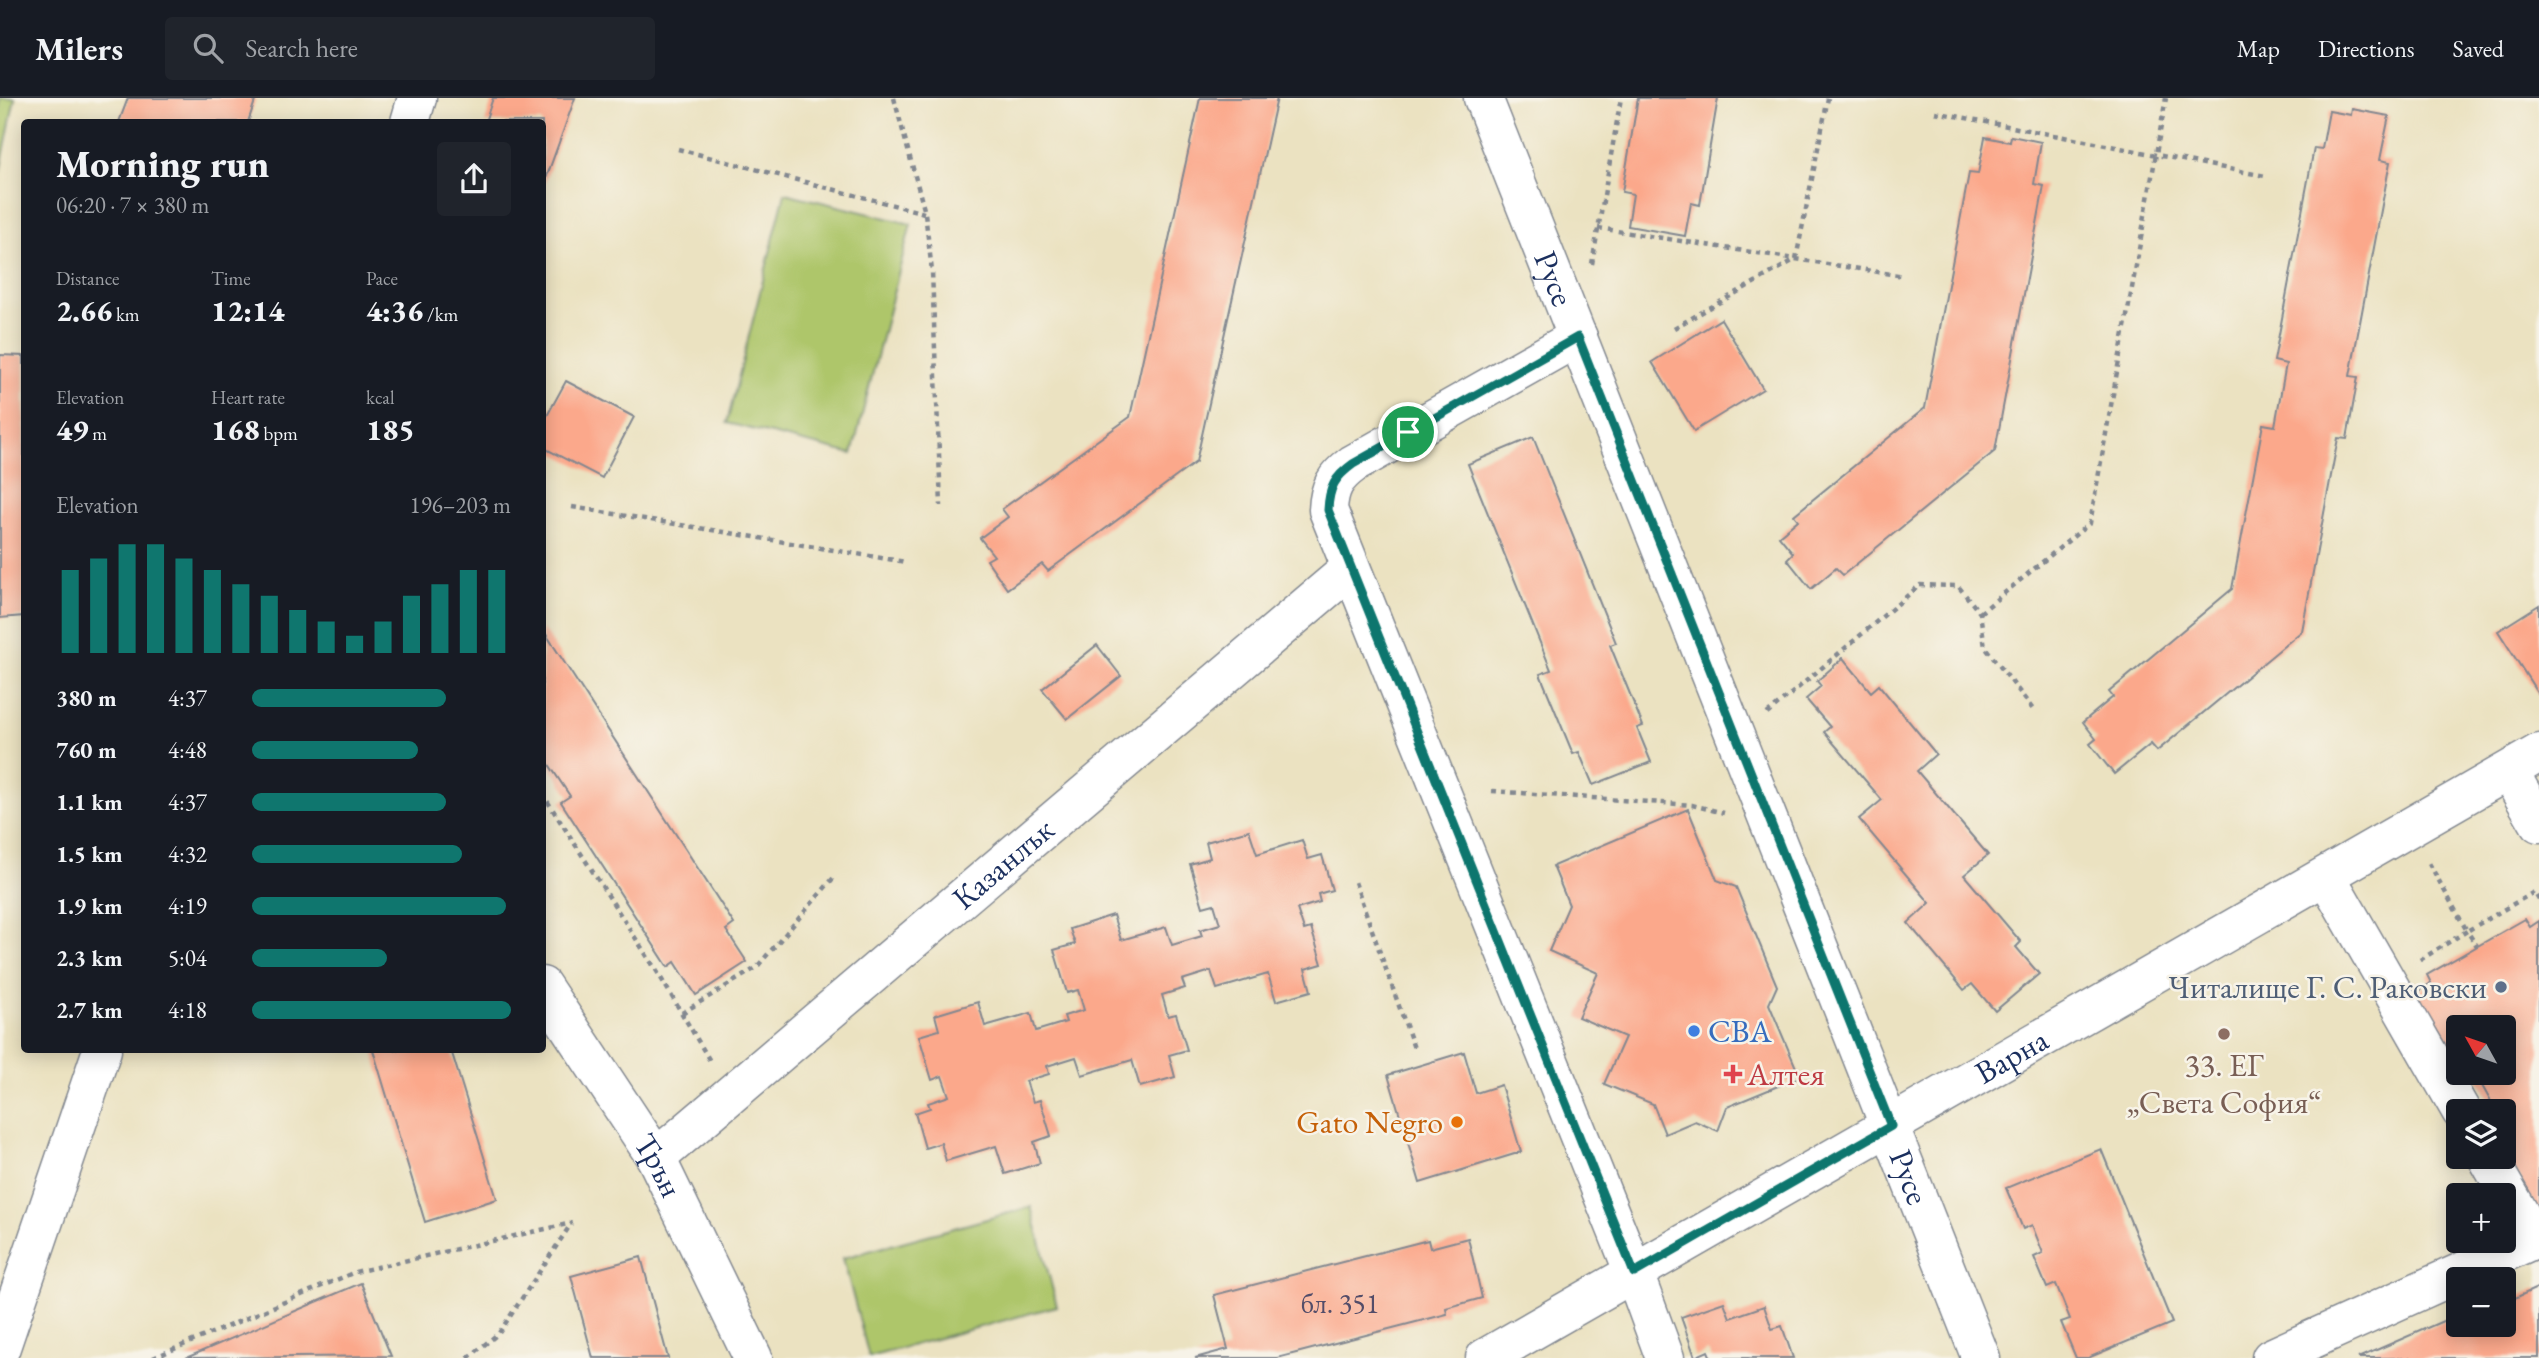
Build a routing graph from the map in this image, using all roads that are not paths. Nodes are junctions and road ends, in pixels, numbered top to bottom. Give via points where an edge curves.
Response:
1 (417, 98) edge
2 (1483, 98) edge
3 (411, 119) edge
4 (1578, 337) junction
5 (1350, 569) junction
6 (2524, 763) edge
7 (2539, 822) edge
8 (2326, 876) junction
9 (546, 992) edge
10 (101, 1053) edge
11 (2454, 1099) edge
12 (1891, 1126) junction
13 (656, 1158) junction
14 (2494, 1169) edge
15 (2537, 1238) edge
16 (1634, 1273) junction
17 (0, 1350) edge
18 (752, 1358) edge
19 (1485, 1358) edge
20 (1665, 1358) edge
21 (1981, 1358) edge
22 (2271, 1358) edge

1 - 3 street
2 - 4 street, Русе
4 - 5 street via 1337,476 1328,492 1328,510
4 - 12 street, Русе
5 - 13 street, Казанлък
5 - 16 street
6 - 7 street
6 - 8 street, Варна
8 - 11 street
8 - 12 street, Варна
9 - 13 street, Трън
10 - 17 street
12 - 16 street, Варна
12 - 21 street, Русе
13 - 18 street, Трън
14 - 15 street
15 - 22 street
16 - 19 street, Варна
16 - 20 street

